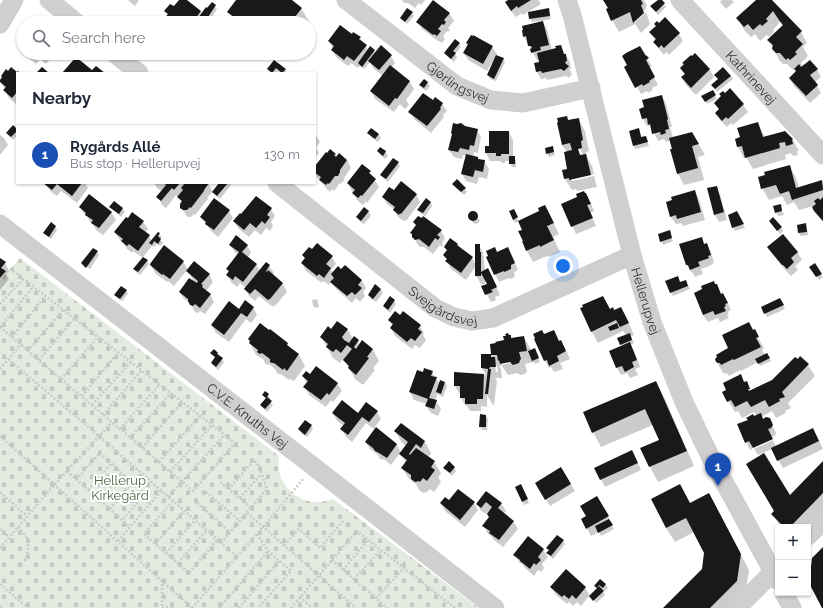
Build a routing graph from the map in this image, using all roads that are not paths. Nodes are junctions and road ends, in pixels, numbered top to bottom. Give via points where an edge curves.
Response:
1 (4, 0) edge
2 (14, 0) edge
3 (49, 0) edge
4 (346, 0) edge
5 (566, 0) edge
6 (680, 0) edge
7 (0, 3) edge
8 (68, 16) edge
9 (0, 24) edge
10 (123, 60) edge
11 (138, 72) edge
12 (591, 88) junction
13 (823, 155) edge
14 (278, 184) edge
15 (0, 224) edge
16 (632, 255) junction
17 (823, 521) edge
18 (811, 533) edge
19 (775, 571) edge
20 (775, 574) edge
21 (786, 596) edge
22 (494, 608) edge
23 (737, 608) edge
24 (792, 608) edge

1 - 7 street
2 - 9 street
3 - 8 street
4 - 12 street, Gjørlingsvej via 457,86 491,100 523,103
5 - 12 street, Hellerupvej
6 - 13 street, Kathrinevej
10 - 11 street
12 - 16 street, Hellerupvej
14 - 16 street, Svejgårdsvej via 435,308 466,320 493,318
15 - 22 street, C.V.E. Knuths Vej
16 - 19 street, Hellerupvej via 652,322 684,402 710,456
17 - 18 street
20 - 23 street
21 - 24 street

